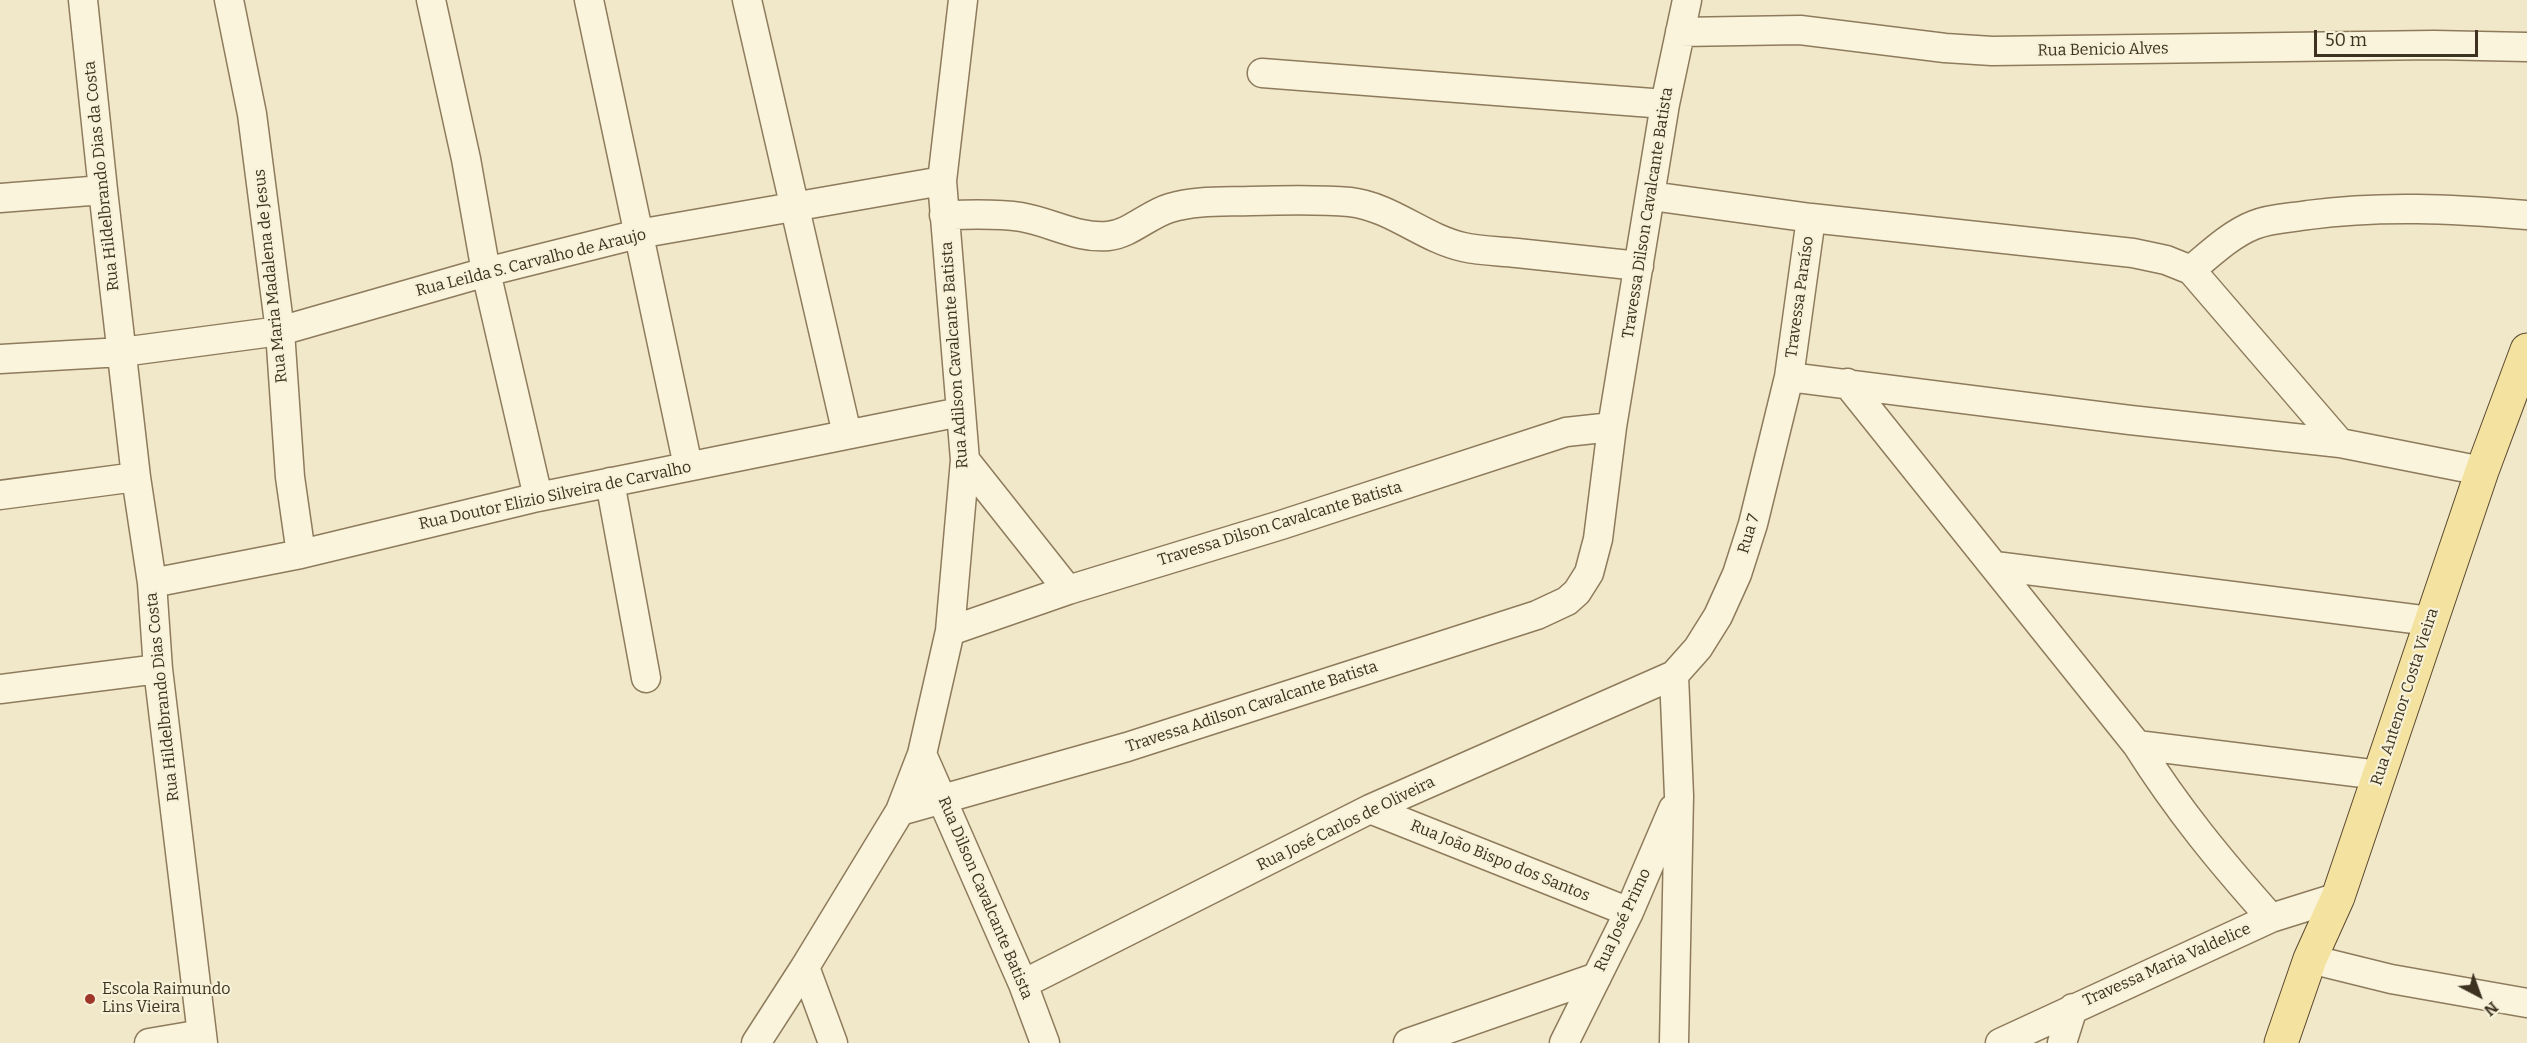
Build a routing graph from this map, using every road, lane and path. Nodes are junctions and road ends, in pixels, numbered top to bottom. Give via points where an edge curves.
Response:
1 (83, 0) edge
2 (229, 0) edge
3 (431, 0) edge
4 (589, 0) edge
5 (747, 0) edge
6 (963, 0) edge
7 (1687, 0) edge
8 (1680, 32) junction
9 (2527, 47) edge
10 (1262, 73) dead end
11 (1665, 104) junction
12 (942, 181) junction
13 (103, 190) junction
14 (1651, 196) junction
15 (0, 198) edge
16 (794, 207) junction
17 (2527, 214) edge
18 (944, 215) junction
19 (1811, 218) junction
20 (638, 234) junction
21 (1639, 266) junction
22 (2192, 270) junction
23 (486, 272) junction
24 (280, 331) junction
25 (2527, 350) edge
26 (122, 352) junction
27 (0, 359) edge
28 (1789, 377) junction
29 (1847, 383) junction
30 (2519, 395) edge
31 (960, 412) junction
32 (1612, 428) junction
33 (847, 434) junction
34 (2340, 443) junction
35 (965, 460) junction
36 (688, 466) junction
37 (2482, 471) junction
38 (136, 477) junction
39 (610, 482) junction
40 (0, 495) edge
41 (538, 497) junction
42 (301, 554) junction
43 (1995, 566) junction
44 (1589, 573) joint
45 (152, 583) junction
46 (1068, 590) junction
47 (2430, 621) junction
48 (950, 631) junction
49 (159, 669) junction
50 (1674, 675) junction
51 (646, 678) dead end
52 (0, 689) edge
53 (2137, 745) junction
54 (922, 754) junction
55 (2379, 775) junction
56 (1679, 796) junction
57 (944, 800) junction
58 (1370, 809) junction
59 (900, 812) junction
60 (2338, 897) junction
61 (1629, 912) junction
62 (2271, 918) junction
63 (2310, 958) junction
64 (805, 967) junction
65 (1597, 977) junction
66 (1023, 984) junction
67 (2527, 1003) edge
68 (2073, 1008) junction
69 (202, 1038) edge
70 (149, 1043) edge
71 (756, 1043) edge
72 (833, 1043) edge
73 (1045, 1043) edge
74 (1408, 1043) edge
75 (1564, 1043) edge
76 (1674, 1043) edge
77 (2000, 1043) edge
78 (2062, 1043) edge
79 (2281, 1043) edge

1 - 13 street, Rua Hildelbrando Dias da Costa
2 - 24 street, Rua Maria Madalena de Jesus via 252,114
3 - 23 street
4 - 20 street
5 - 16 street
6 - 12 street, Rua Adilson Cavalcante Batista
7 - 8 street, Travessa Dilson Cavalcante Batista
8 - 9 street, Rua Benicio Alves via 1800,30 1992,51
8 - 11 street, Travessa Dilson Cavalcante Batista
10 - 11 street
11 - 14 street, Travessa Dilson Cavalcante Batista
12 - 16 street, Rua Leilda S. Carvalho de Araujo
12 - 18 street, Rua Adilson Cavalcante Batista
13 - 15 street
13 - 26 street, Rua Hildelbrando Dias da Costa
14 - 19 street
14 - 21 street, Travessa Dilson Cavalcante Batista
16 - 20 street, Rua Leilda S. Carvalho de Araujo
16 - 33 street
17 - 22 street via 2396,207 2274,220 2254,225
18 - 21 street via 1020,217 1085,236 1112,236 1168,208 1197,202 1350,202 1392,214 1430,236 1463,247
18 - 31 street, Rua Adilson Cavalcante Batista
19 - 22 street via 2133,253
19 - 28 street, Travessa Paraíso
20 - 23 street, Rua Leilda S. Carvalho de Araujo
20 - 36 street
21 - 32 street, Travessa Dilson Cavalcante Batista
22 - 34 street
23 - 24 street, Rua Leilda S. Carvalho de Araujo
23 - 41 street
24 - 26 street, Rua Leilda S. Carvalho de Araujo
24 - 42 street, Rua Maria Madalena de Jesus via 290,477
25 - 30 main road, Rua Antenor Costa Vieira
26 - 27 street, Rua Leilda S. Carvalho de Araujo
26 - 38 street, Rua Hildelbrando Dias Costa
28 - 29 street
28 - 50 street, Rua 7 via 1737,574 1718,616 1698,648
29 - 34 street
29 - 43 street
30 - 37 main road, Rua Antenor Costa Vieira
31 - 33 street, Rua Doutor Elizio Silveira de Carvalho
31 - 35 street, Rua Adilson Cavalcante Batista
32 - 44 street, Travessa Dilson Cavalcante Batista via 1598,539
32 - 46 street, Travessa Dilson Cavalcante Batista via 1566,432
33 - 36 street, Rua Doutor Elizio Silveira de Carvalho
34 - 37 street
35 - 46 street
35 - 48 street, Rua Adilson Cavalcante Batista
36 - 39 street, Rua Doutor Elizio Silveira de Carvalho
37 - 47 main road, Rua Antenor Costa Vieira
38 - 40 street
38 - 45 street, Rua Hildelbrando Dias Costa
39 - 41 street, Rua Doutor Elizio Silveira de Carvalho
39 - 51 street
41 - 42 street, Rua Doutor Elizio Silveira de Carvalho
42 - 45 street, Rua Doutor Elizio Silveira de Carvalho
43 - 47 street
43 - 53 street
44 - 57 street, Travessa Adilson Cavalcante Batista via 1567,601 1537,615 1127,747
45 - 49 street, Rua Hildelbrando Dias Costa
46 - 48 street, Travessa Dilson Cavalcante Batista
47 - 55 main road, Rua Antenor Costa Vieira
48 - 54 street, Rua Adilson Cavalcante Batista
49 - 52 street
49 - 69 street, Rua Hildelbrando Dias Costa
50 - 56 street
50 - 58 street, Rua José Carlos de Oliveira
53 - 55 street
53 - 62 street via 2194,830
54 - 57 street, Rua Dilson Cavalcante Batista
54 - 59 street, Rua Adilson Cavalcante Batista
55 - 60 main road, Rua Antenor Costa Vieira
56 - 61 street, Rua José Primo
56 - 76 street
57 - 59 street, Travessa Adilson Cavalcante Batista
57 - 66 street, Rua Dilson Cavalcante Batista
58 - 61 street, Rua João Bispo dos Santos
58 - 66 street, Rua José Carlos de Oliveira
59 - 64 street, Rua Adilson Cavalcante Batista
60 - 62 street, Travessa Maria Valdelice
60 - 63 main road, Rua Antenor Costa Vieira
61 - 65 street, Rua José Primo
62 - 68 street, Travessa Maria Valdelice
63 - 67 street via 2391,979
63 - 79 main road, Rua Antenor Costa Vieira
64 - 71 street, Rua Adilson Cavalcante Batista
64 - 72 street
65 - 74 street
65 - 75 street, Rua José Primo
66 - 73 street, Rua Dilson Cavalcante Batista
68 - 77 street, Travessa Maria Valdelice
68 - 78 street
69 - 70 street

